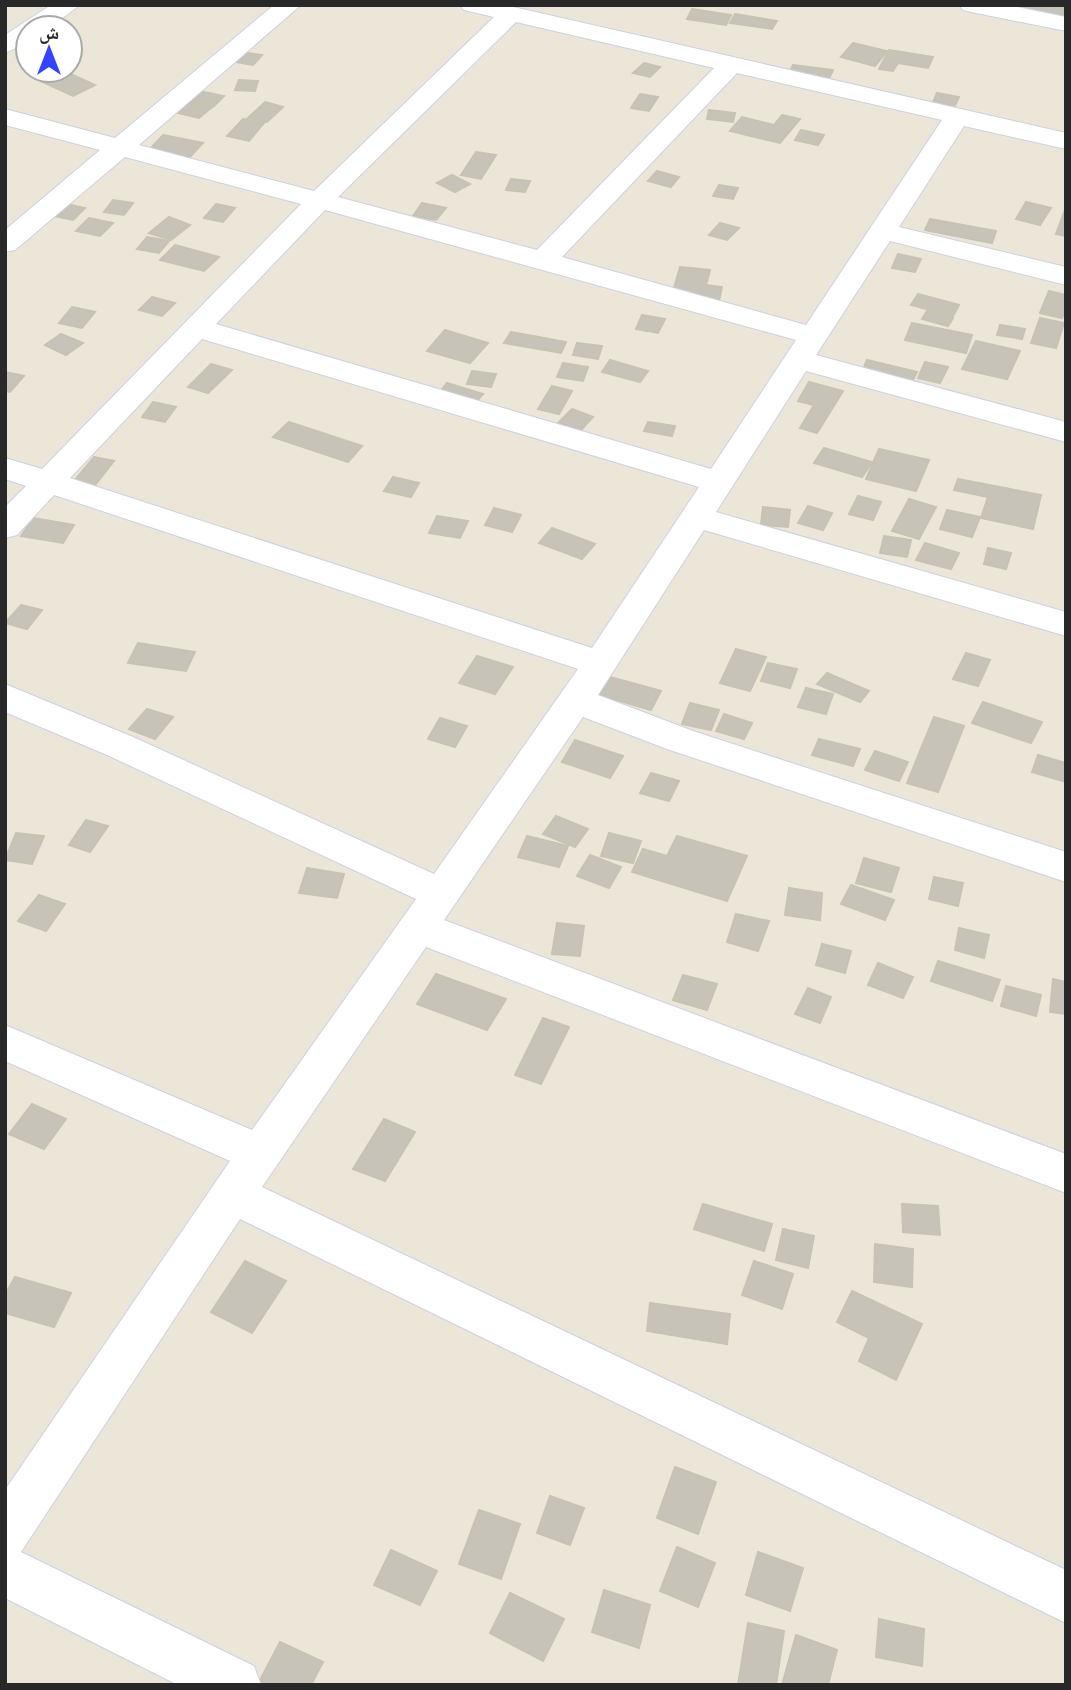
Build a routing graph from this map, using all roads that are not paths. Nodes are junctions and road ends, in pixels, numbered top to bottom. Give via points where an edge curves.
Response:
1 (289, 5) edge
2 (472, 5) edge
3 (583, 5) edge
4 (971, 5) edge
5 (511, 14) junction
6 (1066, 24) edge
7 (563, 25) junction
8 (731, 65) junction
9 (5, 117) edge
10 (957, 117) junction
11 (1066, 141) edge
12 (122, 147) junction
13 (318, 202) junction
14 (883, 231) junction
15 (5, 244) edge
16 (543, 260) junction
17 (1066, 276) edge
18 (196, 328) junction
19 (806, 348) junction
20 (1066, 432) edge
21 (5, 468) edge
22 (719, 482) junction
23 (50, 483) junction
24 (696, 517) junction
25 (5, 527) edge
26 (1066, 624) edge
27 (600, 663) junction
28 (5, 697) edge
29 (576, 700) junction
30 (1066, 867) edge
31 (429, 911) junction
32 (5, 1042) edge
33 (260, 1154) junction
34 (1066, 1174) edge
35 (232, 1194) junction
36 (5, 1534) edge
37 (5, 1571) edge
38 (1066, 1597) edge
39 (235, 1685) edge

1 - 12 street
2 - 5 street
3 - 7 street
4 - 6 street
5 - 7 street
5 - 13 street
7 - 8 street
8 - 10 street
8 - 16 street
9 - 12 street
10 - 11 street
10 - 14 street
12 - 13 street
12 - 15 street
13 - 16 street
13 - 18 street
14 - 17 street
14 - 19 street
16 - 19 street
18 - 22 street
18 - 23 street
19 - 20 street
19 - 22 street
21 - 23 street
22 - 24 street
23 - 25 street
23 - 27 street
24 - 26 street
24 - 27 street
27 - 29 street
28 - 31 street via 120,746
29 - 30 street via 680,740
29 - 31 street
31 - 33 street
31 - 34 street
32 - 33 street
33 - 35 street
35 - 36 street
35 - 38 street
37 - 39 street

